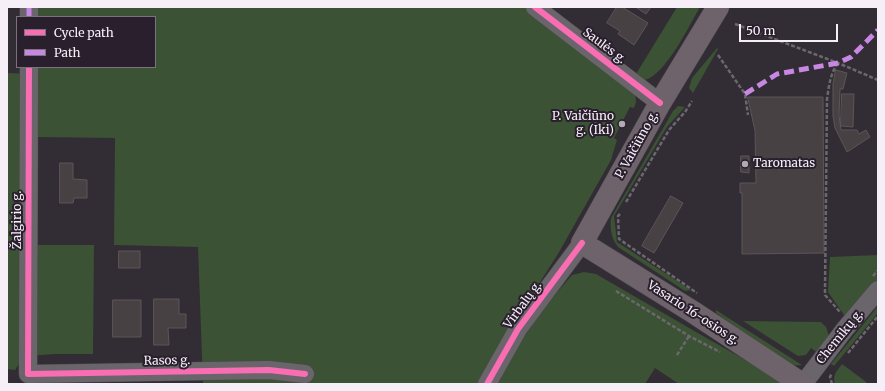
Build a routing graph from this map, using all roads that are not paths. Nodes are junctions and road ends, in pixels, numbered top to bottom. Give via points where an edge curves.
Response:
1 (535, 7) edge
2 (718, 7) edge
3 (29, 68) edge
4 (660, 103) junction
5 (582, 243) junction
6 (874, 284) edge
7 (28, 374) joint
8 (305, 374) dead end
9 (487, 384) edge
10 (802, 384) edge

1 - 4 street, Saulės g.
2 - 4 main road, P. Vaičiūno g.
3 - 7 street, Žalgirio g.
4 - 5 main road, P. Vaičiūno g.
5 - 9 street, Virbalų g. via 518,329
5 - 10 main road, Vasario 16-osios g.
6 - 10 street, Chemikų g. via 845,329
7 - 8 street, Rasos g. via 269,370

